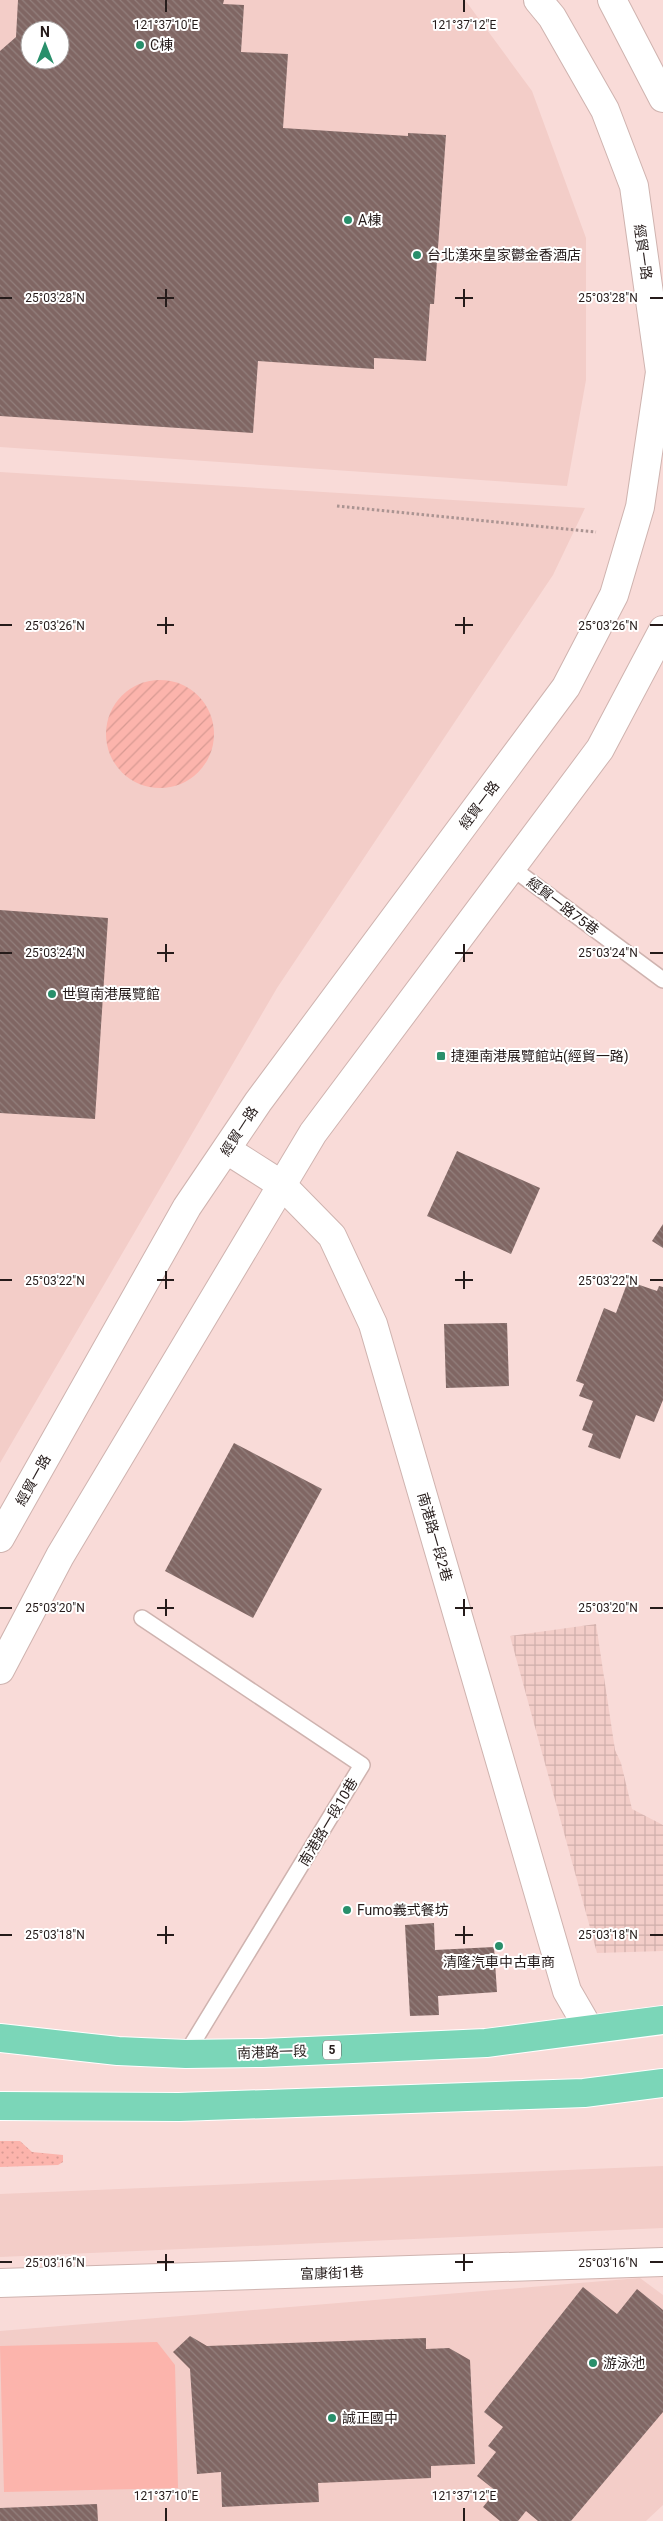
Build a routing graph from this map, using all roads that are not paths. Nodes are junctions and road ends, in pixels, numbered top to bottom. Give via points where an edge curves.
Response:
1 (538, 0) edge
2 (612, 0) edge
3 (663, 98) edge
4 (663, 630) edge
5 (512, 868) junction
6 (663, 980) edge
7 (227, 1150) junction
8 (282, 1185) junction
9 (0, 1538) edge
10 (142, 1618) dead end
11 (0, 1670) edge
12 (663, 2020) edge
13 (589, 2029) junction
14 (0, 2038) edge
15 (186, 2054) junction
16 (663, 2083) edge
17 (0, 2106) edge
18 (663, 2262) edge
19 (0, 2283) edge

1 - 7 street, 經貿一路 via 552,17 605,110 634,186 660,372 640,507 614,596 566,687 258,1102
2 - 3 street
4 - 5 street via 600,749
5 - 6 lane, 經貿一路75巷
5 - 8 street via 312,1134
7 - 8 street, 南港路一段2巷
7 - 9 street, 經貿一路 via 187,1207
8 - 11 street via 60,1556
8 - 13 street, 南港路一段2巷 via 332,1236 373,1324 568,1991
10 - 15 lane, 南港路一段10巷 via 362,1765
12 - 13 main road, 南港路一段 / 5
13 - 15 main road, 南港路一段 / 5 via 486,2043
14 - 15 main road, 南港路一段 / 5 via 118,2051
16 - 17 main road via 584,2093 179,2107
18 - 19 street, 富康街1巷

